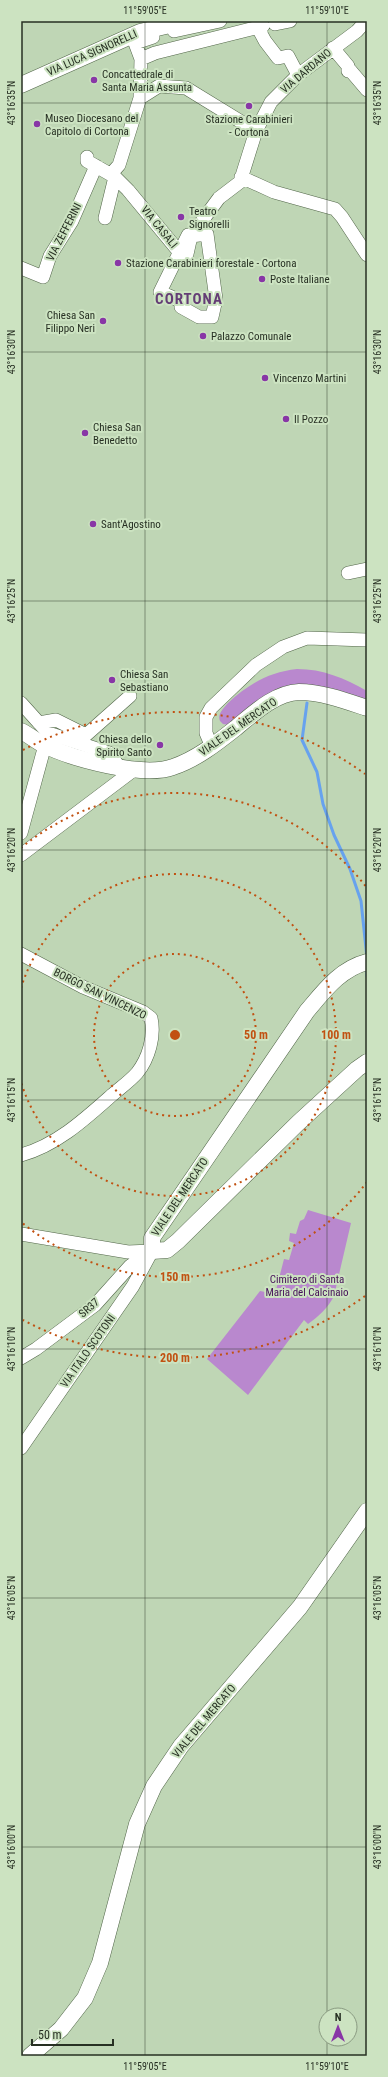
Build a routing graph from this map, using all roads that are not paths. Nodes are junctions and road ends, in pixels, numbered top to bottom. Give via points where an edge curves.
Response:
1 (187, 21) edge
2 (220, 21) edge
3 (290, 21) edge
4 (358, 24) edge
5 (265, 26) junction
6 (333, 48) junction
7 (141, 59) junction
8 (298, 75) junction
9 (21, 85) edge
10 (367, 90) edge
11 (140, 98) junction
12 (256, 131) junction
13 (92, 161) joint
14 (113, 176) junction
15 (241, 177) junction
16 (105, 218) dead end
17 (191, 236) junction
18 (180, 253) junction
19 (367, 255) edge
20 (21, 268) edge
21 (367, 569) edge
22 (348, 572) dead end
23 (367, 640) edge
24 (130, 696) dead end
25 (21, 703) edge
26 (367, 708) edge
27 (39, 723) junction
28 (21, 731) edge
29 (45, 745) junction
30 (212, 747) junction
31 (127, 768) junction
32 (21, 833) edge
33 (21, 855) edge
34 (21, 954) edge
35 (367, 962) edge
36 (367, 1062) edge
37 (21, 1155) edge
38 (21, 1234) edge
39 (152, 1251) junction
40 (21, 1358) edge
41 (21, 1448) edge
42 (367, 1511) edge
43 (30, 2056) edge

1 - 9 main road, VIA LUCA SIGNORELLI via 140,32
2 - 7 street via 135,43
3 - 5 street
4 - 6 street, VIA DARDANO
5 - 7 street via 155,53
5 - 8 street via 265,41 278,58 288,56
6 - 8 street, VIA DARDANO
6 - 10 street via 348,66 348,71 350,70
7 - 11 street
8 - 12 street, VIA DARDANO via 271,102
11 - 12 street via 159,86 186,88
11 - 14 street
12 - 15 street, VIA DARDANO
13 - 14 street, VIA CASALI
13 - 20 street, VIA ZEFFERINI via 72,221 53,250 43,277
14 - 16 street
14 - 18 street, VIA CASALI via 139,201
15 - 17 street, VIA DARDANO via 237,185 219,198
15 - 19 street via 274,192 335,209
17 - 18 street, VIA DARDANO via 187,254
17 - 18 street via 207,234 216,299 212,316 199,317 181,307 183,302 160,292
21 - 22 street
23 - 30 street via 307,638 283,647 256,665 211,708 206,717 206,733
24 - 27 street via 86,735 56,720
25 - 27 street
26 - 30 main road, VIALE DEL MERCATO via 321,694 298,692 273,700
27 - 31 street via 48,733 109,753
28 - 29 main road, VIALE DEL MERCATO
29 - 31 main road, VIALE DEL MERCATO via 76,757
29 - 32 street
30 - 31 main road, VIALE DEL MERCATO via 174,767 162,770
31 - 33 street
34 - 37 street, BORGO SAN VINCENZO via 83,988 143,1012 151,1018 153,1027 150,1048 137,1072 99,1107 57,1140
35 - 39 main road, VIALE DEL MERCATO via 351,968 330,983 307,1011 152,1238
36 - 39 main road, VIALE DEL MERCATO via 298,1123 178,1241 167,1250
38 - 39 street via 128,1252
39 - 40 street, SR37 via 130,1266 95,1305
39 - 41 street, VIA ITALO SCOTONI via 134,1286
42 - 43 main road, VIALE DEL MERCATO via 300,1607 181,1746 154,1786 137,1824 100,1963 85,1998 61,2029

